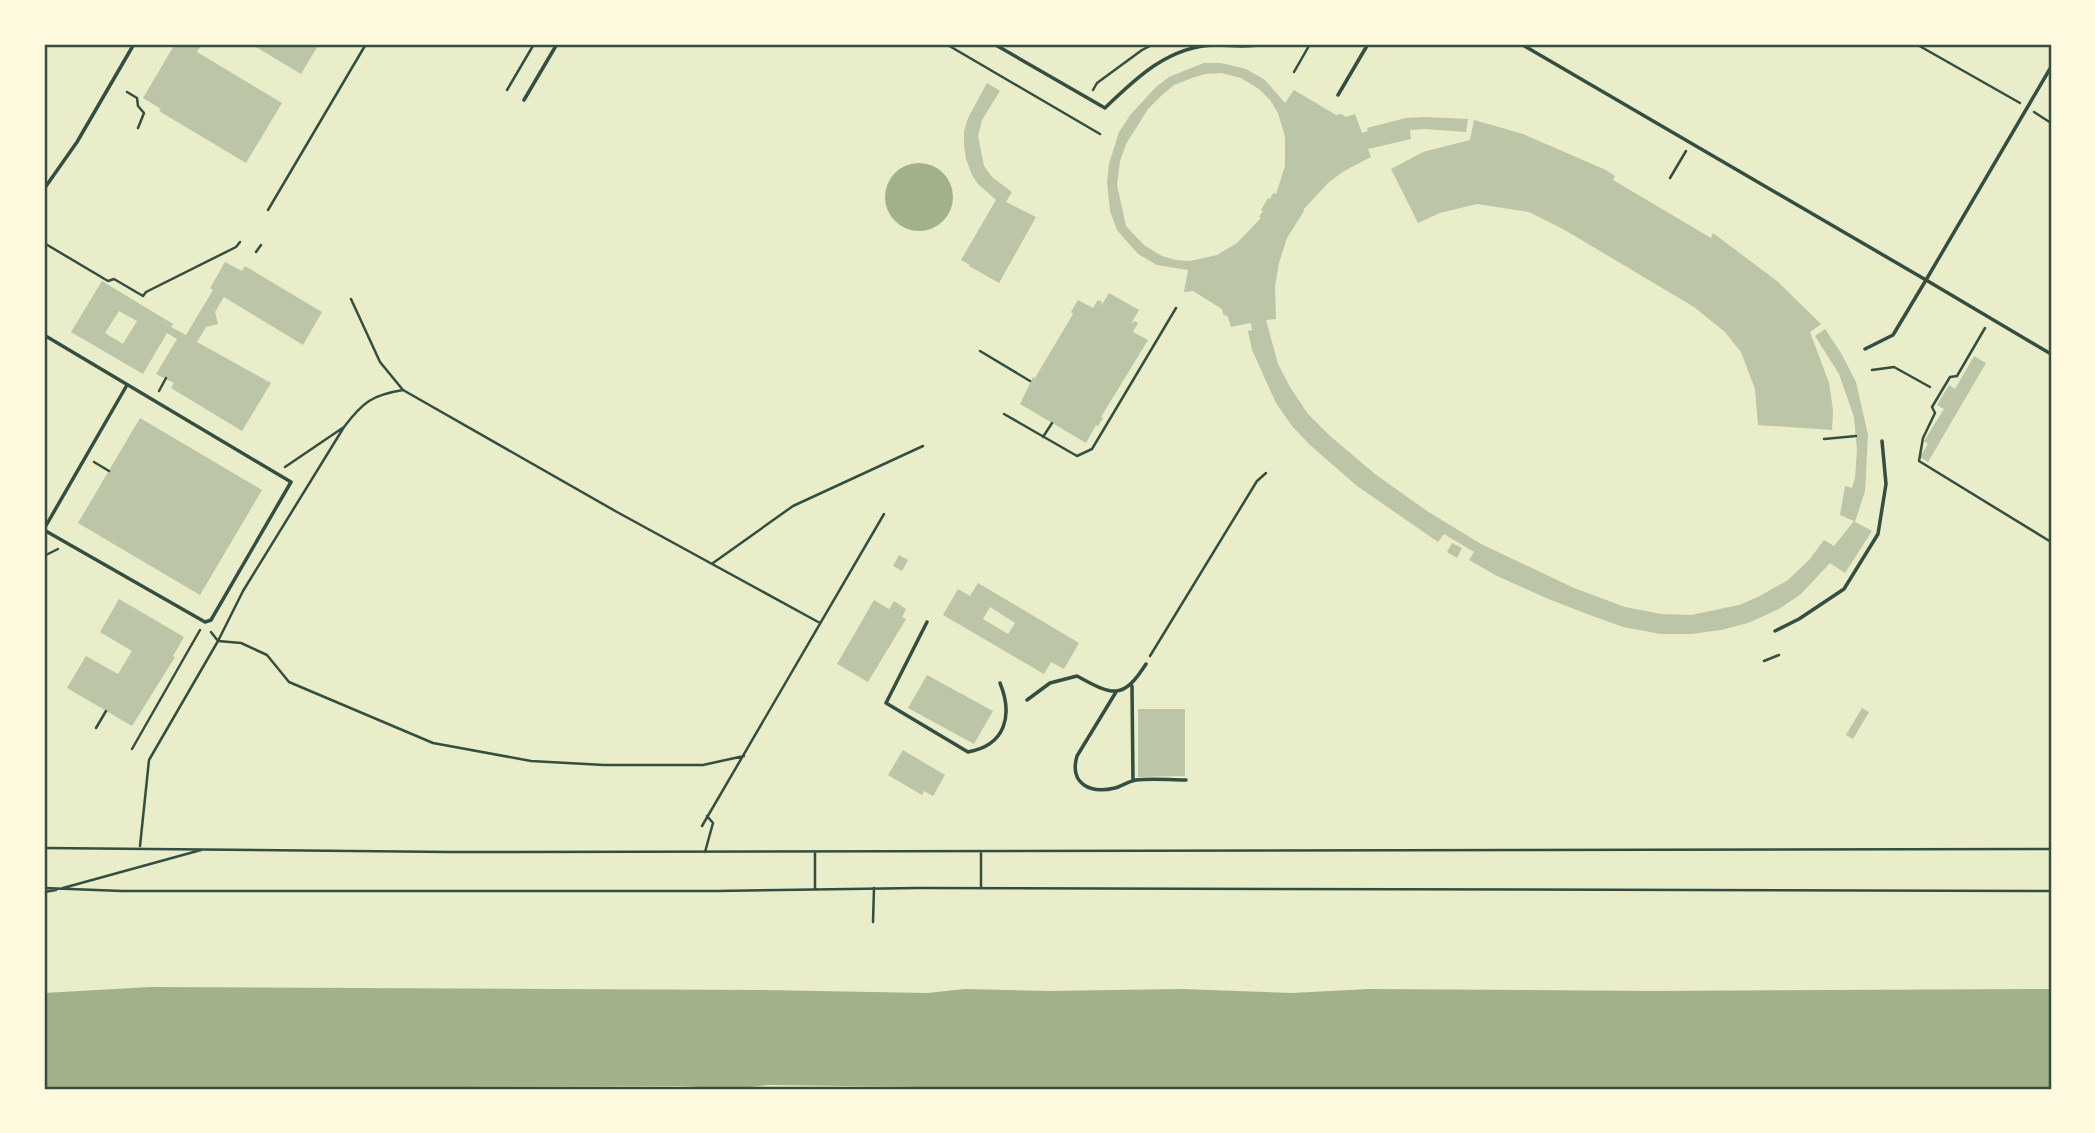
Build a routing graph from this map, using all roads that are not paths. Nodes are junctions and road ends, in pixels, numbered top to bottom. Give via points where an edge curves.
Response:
1 (134, 44) edge
2 (557, 44) edge
3 (994, 44) edge
4 (1263, 44) edge
5 (1368, 44) edge
6 (1521, 44) edge
7 (2051, 66) edge
8 (1338, 95) dead end
9 (524, 100) dead end
10 (44, 189) edge
11 (1926, 280) junction
12 (44, 335) edge
13 (1865, 349) dead end
14 (2051, 354) edge
15 (127, 384) junction
16 (1882, 441) dead end
17 (44, 529) edge
18 (927, 622) dead end
19 (1775, 631) dead end
20 (1146, 664) road end
21 (1000, 683) dead end
22 (1132, 686) junction
23 (1116, 692) junction
24 (1027, 700) dead end
25 (1186, 780) dead end
26 (1133, 781) junction

1 - 10 lane
2 - 9 lane
3 - 4 lane via 1105,108 1160,61 1189,49
5 - 8 lane
6 - 11 lane
7 - 11 lane
11 - 13 lane via 1893,335
11 - 14 lane
12 - 15 lane
15 - 17 lane
15 - 17 lane via 292,482 211,620 205,622
16 - 19 lane via 1886,484 1878,534 1844,589
18 - 21 lane via 886,703 968,752 982,750 1000,733 1006,719 1008,702
20 - 22 lane
22 - 23 lane
22 - 26 lane
23 - 24 lane via 1077,676 1050,682
23 - 26 lane via 1073,768 1075,777 1086,786 1113,789
25 - 26 lane

